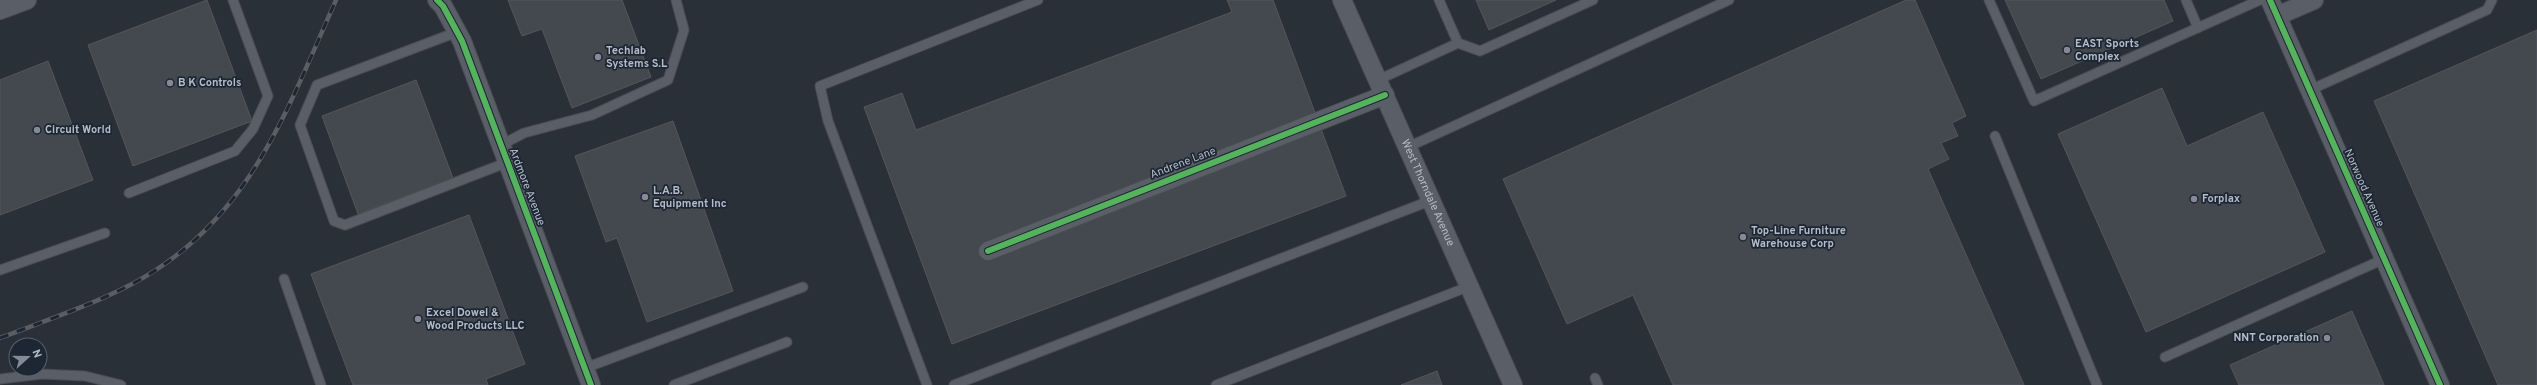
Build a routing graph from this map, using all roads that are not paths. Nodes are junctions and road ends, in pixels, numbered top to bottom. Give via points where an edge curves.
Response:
1 (25, 0) edge
2 (233, 0) edge
3 (437, 0) edge
4 (676, 0) edge
5 (1038, 0) edge
6 (1342, 0) edge
7 (1439, 0) edge
8 (1593, 0) edge
9 (1729, 0) edge
10 (1989, 0) edge
11 (2186, 0) edge
12 (2260, 0) edge
13 (2314, 0) edge
14 (2492, 0) edge
15 (2274, 8) edge
16 (0, 10) edge
17 (2198, 28) junction
18 (457, 32) junction
19 (1458, 43) junction
20 (1382, 87) junction
21 (2310, 90) junction
22 (1995, 136) dead end
23 (501, 146) junction
24 (1408, 147) junction
25 (508, 162) junction
26 (129, 193) dead end
27 (1432, 200) junction
28 (105, 233) dead end
29 (988, 251) dead end
30 (2384, 259) junction
31 (0, 270) edge
32 (284, 279) dead end
33 (1470, 286) junction
34 (803, 287) dead end
35 (787, 342) dead end
36 (2165, 357) dead end
37 (585, 368) junction
38 (0, 379) edge
39 (121, 385) edge
40 (321, 385) edge
41 (591, 385) edge
42 (674, 385) edge
43 (927, 385) edge
44 (954, 385) edge
45 (1216, 385) edge
46 (1513, 385) edge
47 (2097, 385) edge
48 (2440, 385) edge

1 - 16 street
2 - 26 lane via 268,96 252,129 235,151
3 - 18 street, Ardmore Avenue
4 - 23 lane via 684,30 668,80 592,115 524,133
5 - 43 lane via 820,86 828,120
6 - 20 street, West Thorndale Avenue
7 - 19 lane
8 - 19 lane via 1480,51
9 - 24 lane
10 - 17 lane via 2034,101
11 - 17 lane
12 - 17 lane
13 - 15 street
14 - 21 lane via 2487,10
15 - 21 street, Norwood Avenue
18 - 23 street, Ardmore Avenue
18 - 25 lane via 317,85 300,125 334,221 345,225
19 - 20 lane
20 - 24 street, West Thorndale Avenue
20 - 29 street, Andrene Lane
21 - 30 street, Norwood Avenue
22 - 47 lane
23 - 25 street, Ardmore Avenue
24 - 27 street, West Thorndale Avenue
25 - 37 street, Ardmore Avenue
27 - 33 street, West Thorndale Avenue
27 - 44 lane
28 - 31 lane
30 - 36 lane
30 - 48 street, Norwood Avenue
32 - 40 lane
33 - 45 lane
33 - 46 street, West Thorndale Avenue
34 - 37 lane
35 - 42 lane
37 - 41 street, Ardmore Avenue
38 - 39 lane via 42,374 85,376

